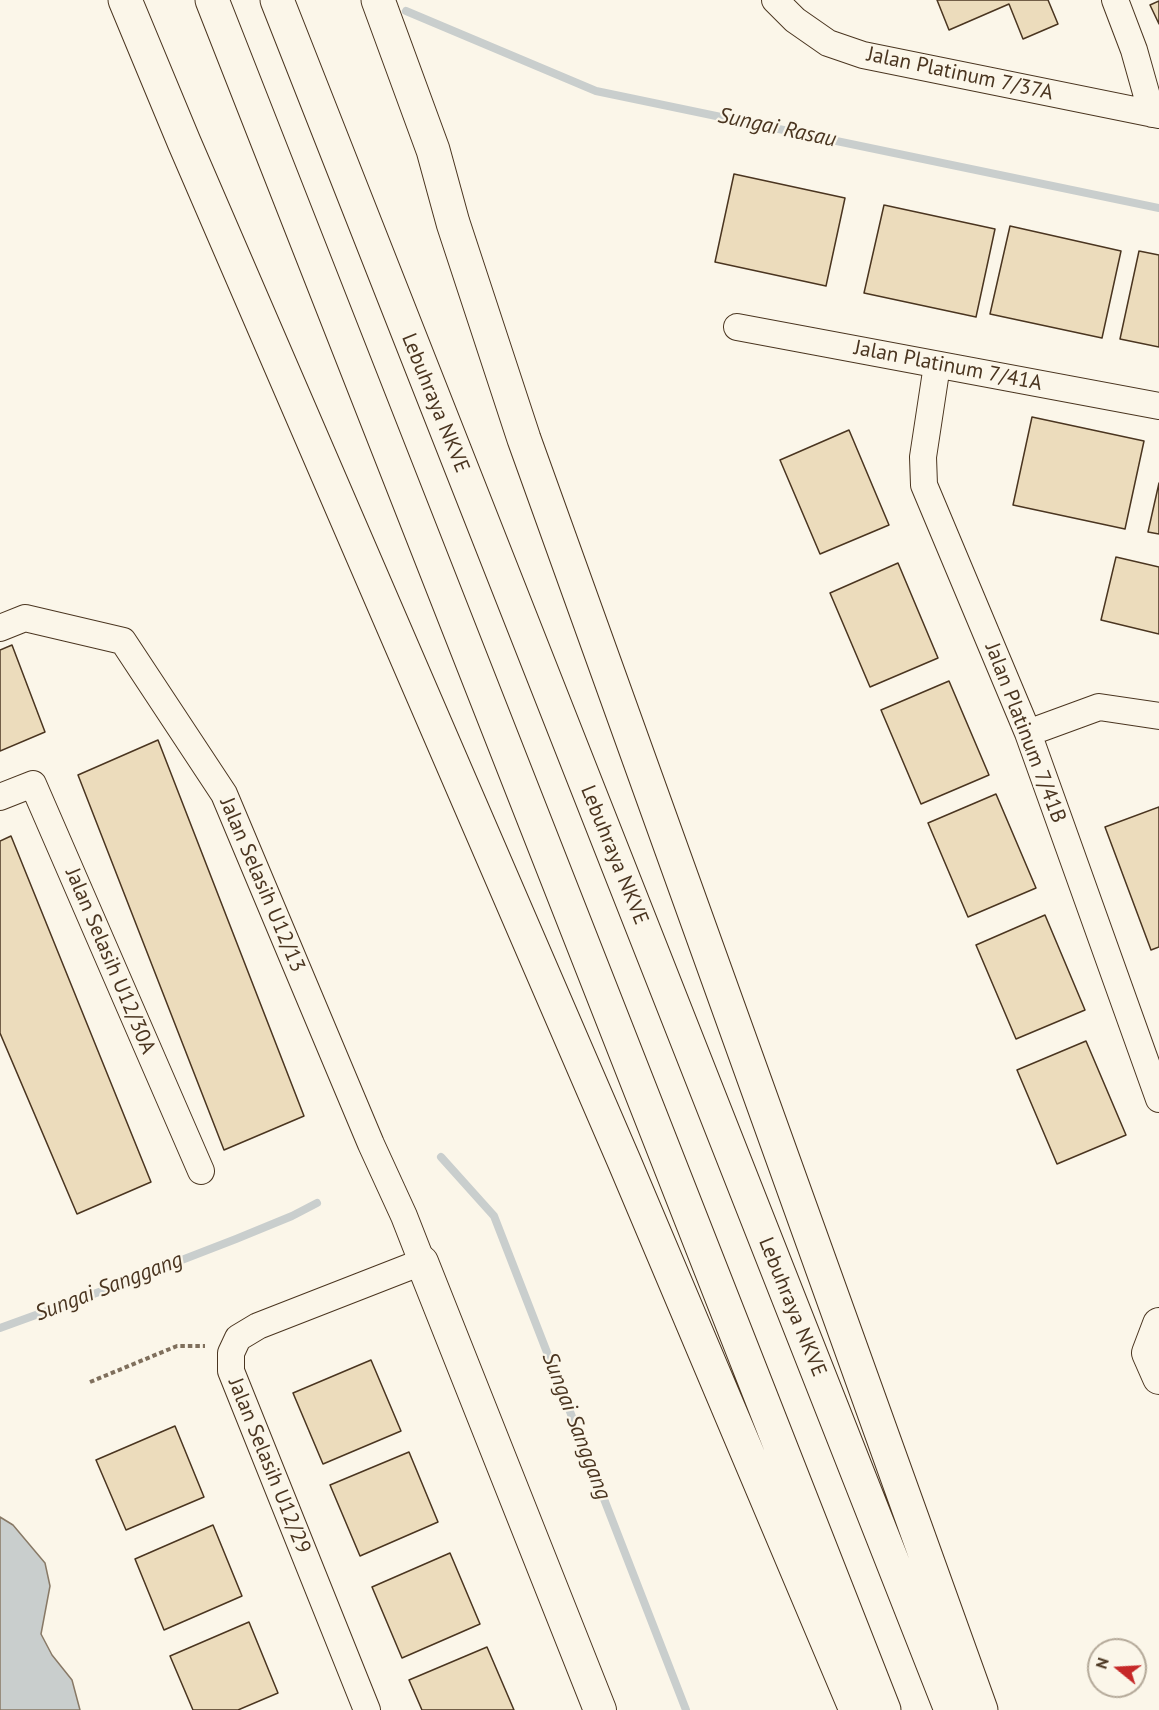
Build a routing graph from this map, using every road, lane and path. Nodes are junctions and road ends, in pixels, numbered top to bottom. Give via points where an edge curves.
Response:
1 (125, 0) edge
2 (212, 0) edge
3 (277, 0) edge
4 (378, 0) edge
5 (776, 0) edge
6 (1115, 0) edge
7 (1156, 114) edge
8 (737, 327) dead end
9 (938, 365) junction
10 (1159, 406) edge
11 (0, 628) edge
12 (1159, 716) edge
13 (1028, 733) junction
14 (0, 797) edge
15 (1159, 1099) edge
16 (201, 1171) dead end
17 (422, 1262) junction
18 (1159, 1324) edge
19 (231, 1353) junction
20 (1159, 1378) edge
21 (90, 1382) dead end
22 (367, 1710) edge
23 (600, 1710) edge
24 (856, 1710) edge
25 (884, 1710) edge
26 (951, 1710) edge
27 (981, 1710) edge

1 - 24 highway
2 - 25 highway
3 - 26 highway, Lebuhraya NKVE
4 - 27 highway via 433,150 524,439
5 - 7 street, Jalan Platinum 7/37A via 795,20 828,43 863,55
6 - 7 street
8 - 9 street, Jalan Platinum 7/41A
9 - 10 street, Jalan Platinum 7/41A
9 - 13 street, Jalan Platinum 7/41B via 922,457 924,485
11 - 17 street, Jalan Selasih U12/13 via 25,618 123,641 224,794
12 - 13 street via 1099,707
13 - 15 street, Jalan Platinum 7/41B
14 - 16 street, Jalan Selasih U12/30A via 33,784
17 - 19 street, Jalan Selasih U12/29 via 258,1326 238,1338
17 - 23 street
18 - 20 street via 1149,1353
19 - 21 path via 207,1346 177,1346
19 - 22 street, Jalan Selasih U12/29 via 231,1371

